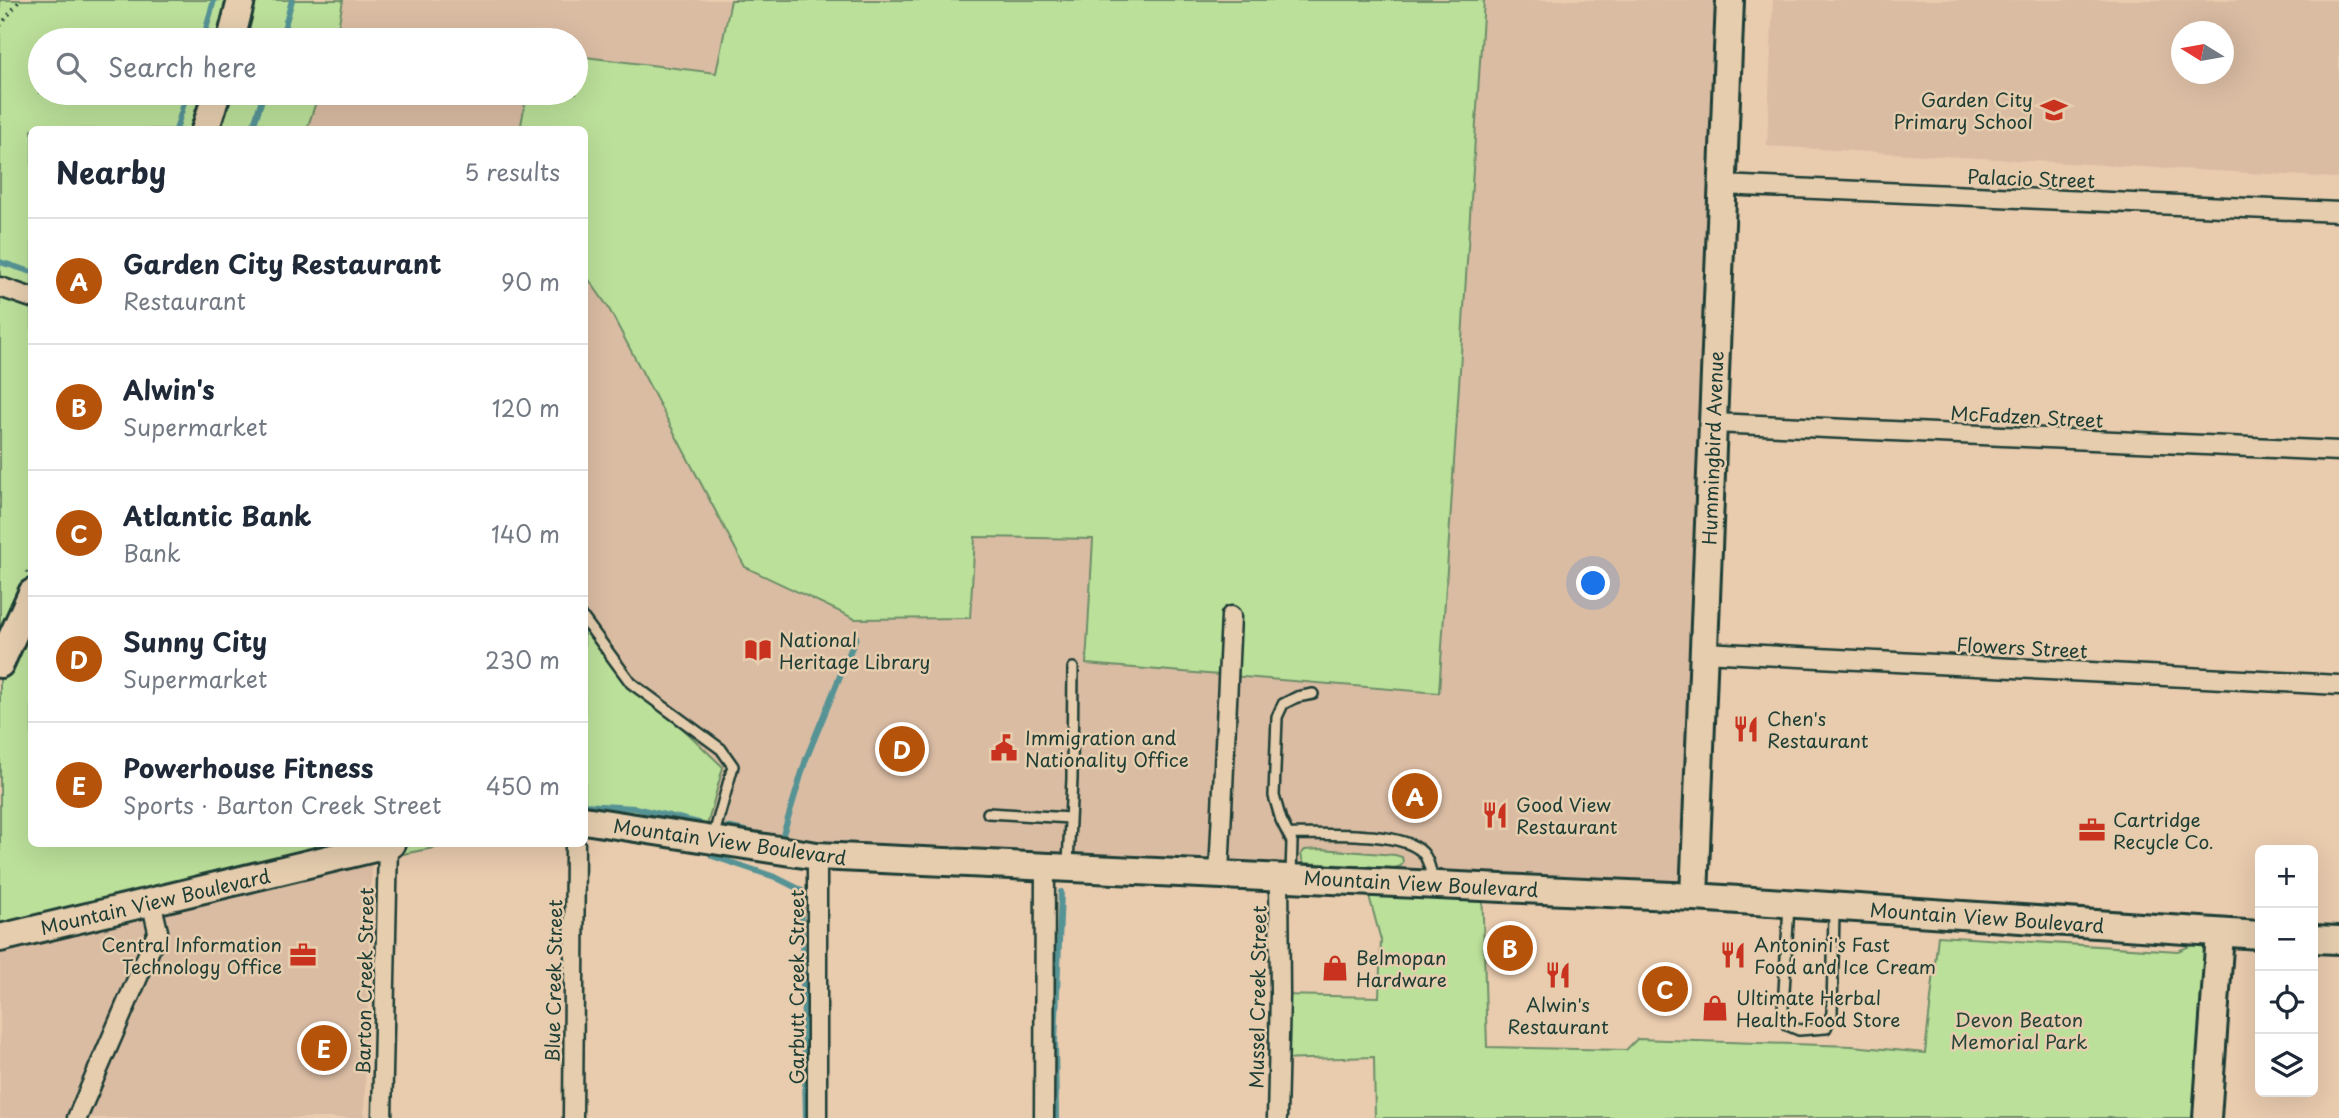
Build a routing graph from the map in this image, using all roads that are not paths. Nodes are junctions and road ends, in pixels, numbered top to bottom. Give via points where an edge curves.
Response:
1 (241, 0) edge
2 (1730, 0) edge
3 (233, 28) edge
4 (213, 105) edge
5 (206, 126) edge
6 (1722, 185) junction
7 (2339, 212) edge
8 (0, 287) edge
9 (28, 297) edge
10 (1713, 423) junction
11 (2339, 451) edge
12 (28, 602) edge
13 (1231, 615) dead end
14 (588, 625) edge
15 (1703, 652) junction
16 (0, 664) edge
17 (1073, 668) dead end
18 (2339, 685) edge
19 (1313, 694) dead end
20 (988, 813) dead end
21 (1070, 818) junction
22 (588, 821) edge
23 (1289, 834) junction
24 (712, 839) junction
25 (377, 847) edge
26 (390, 847) edge
27 (575, 847) edge
28 (817, 856) junction
29 (1056, 869) junction
30 (1219, 874) junction
31 (1285, 877) junction
32 (1434, 884) junction
33 (1694, 897) junction
34 (151, 901) junction
35 (1789, 903) junction
36 (1835, 906) junction
37 (2220, 933) junction
38 (2255, 935) edge
39 (0, 938) edge
40 (2318, 939) edge
41 (2339, 940) edge
42 (77, 1118) edge
43 (382, 1118) edge
44 (573, 1118) edge
45 (817, 1118) edge
46 (1044, 1118) edge
47 (1277, 1118) edge
48 (2207, 1118) edge

1 - 3 street
2 - 6 street, Hummingbird Avenue
4 - 5 street
6 - 7 street, Palacio Street
6 - 10 street, Hummingbird Avenue
8 - 9 street
10 - 11 street, McFadzen Street
10 - 15 street, Hummingbird Avenue
12 - 16 street
13 - 30 street
14 - 24 lane via 631,683 721,749 733,766
15 - 18 street, Flowers Street
15 - 33 street, Hummingbird Avenue
17 - 21 lane
19 - 23 lane via 1283,704 1276,717 1274,796
20 - 21 lane
21 - 29 lane
22 - 24 street, Mountain View Boulevard
23 - 31 lane via 1292,842
23 - 32 lane via 1402,840 1423,853
24 - 28 street, Mountain View Boulevard
25 - 34 street, Mountain View Boulevard
26 - 43 street, Barton Creek Street
27 - 44 street, Blue Creek Street
28 - 29 street, Mountain View Boulevard
28 - 45 street, Garbutt Creek Street
29 - 30 street, Mountain View Boulevard
29 - 46 street
30 - 31 street, Mountain View Boulevard
31 - 32 street, Mountain View Boulevard
31 - 47 street, Mussel Creek Street
32 - 33 street, Mountain View Boulevard
33 - 35 street, Mountain View Boulevard
34 - 39 street, Mountain View Boulevard
34 - 42 street via 158,931
35 - 36 street, Mountain View Boulevard
35 - 36 lane via 1783,1009 1787,1025 1799,1030 1826,1028 1832,1013
36 - 37 street, Mountain View Boulevard
37 - 38 street, Mountain View Boulevard
37 - 48 street
40 - 41 street

